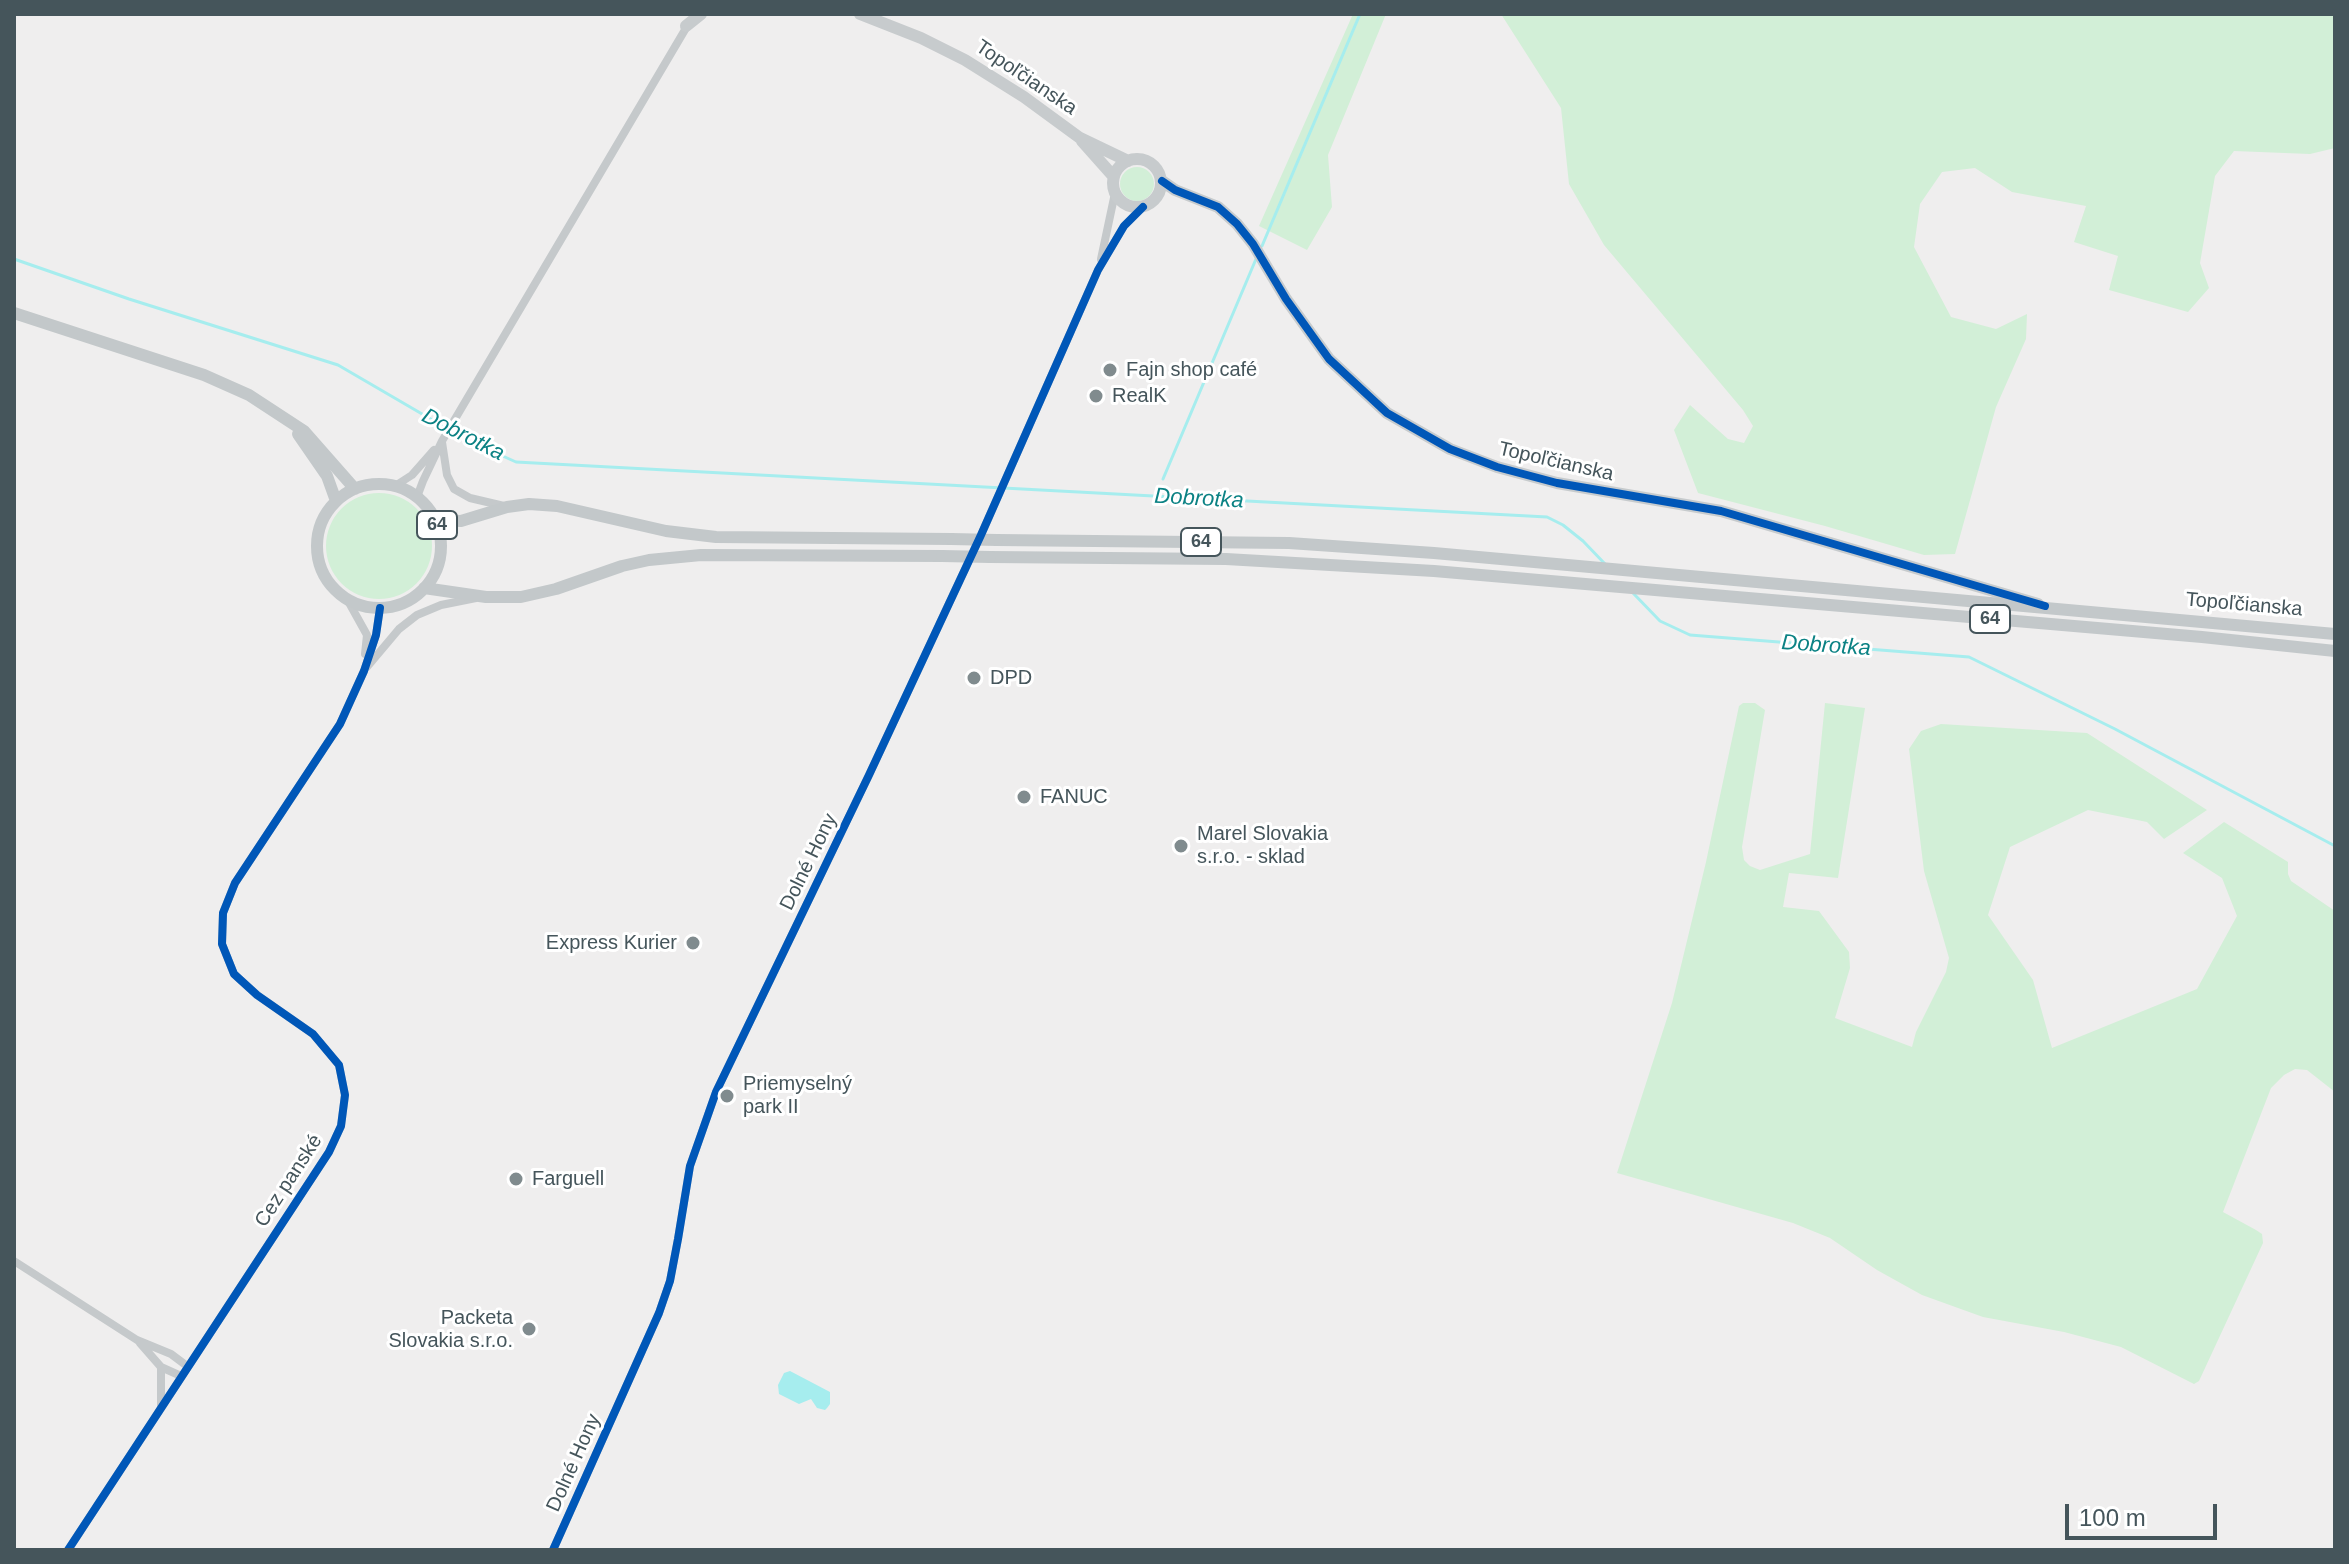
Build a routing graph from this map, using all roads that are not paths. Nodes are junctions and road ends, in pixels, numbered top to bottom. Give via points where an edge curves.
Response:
1 (701, 14) edge
2 (860, 14) edge
3 (691, 18) edge
4 (1080, 138) junction
5 (1128, 161) junction
6 (1114, 177) junction
7 (1162, 181) junction
8 (1115, 193) junction
9 (1143, 207) junction
10 (1098, 270) junction
11 (14, 313) edge
12 (289, 422) junction
13 (442, 441) junction
14 (395, 486) junction
15 (355, 489) junction
16 (417, 497) junction
17 (336, 501) junction
18 (507, 507) junction
19 (435, 520) junction
20 (424, 588) junction
21 (486, 597) junction
22 (347, 599) junction
23 (2045, 606) junction
24 (380, 608) junction
25 (2335, 634) edge
26 (2335, 651) edge
27 (364, 671) junction
28 (14, 1261) edge
29 (137, 1340) junction
30 (187, 1366) junction
31 (161, 1367) junction
32 (181, 1376) junction
33 (160, 1407) junction
34 (68, 1550) edge
35 (553, 1550) edge

1 - 3 street
2 - 4 street, Topoľčianska via 965,60
3 - 13 street
4 - 5 street, Topoľčianska
4 - 6 street, Topoľčianska
5 - 6 street
5 - 7 street via 1150,162
6 - 8 street
7 - 9 street via 1156,198
7 - 23 street, Topoľčianska via 1218,207 1237,224 1312,337 1347,378 1387,413 1450,449 1557,483 1721,511
8 - 9 street via 1127,205
8 - 10 street, Dolné Hony
9 - 10 street, Dolné Hony via 1124,226
10 - 35 street, Dolné Hony via 869,775 716,1092 690,1166 673,1267 659,1313
11 - 12 main road via 204,375 249,395
12 - 15 main road via 304,431
12 - 17 main road via 327,476
13 - 14 street
13 - 16 street
13 - 18 street via 454,489
14 - 15 main road
14 - 16 main road, 64
15 - 17 main road
16 - 19 main road, 64
17 - 22 main road via 323,520 317,551 328,581
18 - 19 main road, 64 via 461,521
18 - 23 main road, 64, bridge via 557,506 716,537 1289,543
19 - 20 main road, 64 via 440,556
20 - 21 main road, 64
20 - 24 main road via 411,599
21 - 26 main road, 64, bridge via 521,597 622,566 701,555 1288,561
21 - 27 street via 417,615
22 - 24 main road
22 - 27 street via 367,635
23 - 25 main road, Topoľčianska / 64
24 - 27 street
27 - 30 street, Cez panské via 340,724 235,883 223,913 222,944 234,974 313,1034 339,1065 345,1095 341,1126
28 - 29 street
29 - 30 street
29 - 31 street
30 - 32 street, Cez panské
31 - 32 street
31 - 33 street
32 - 33 street, Cez panské
33 - 34 street, Cez panské

